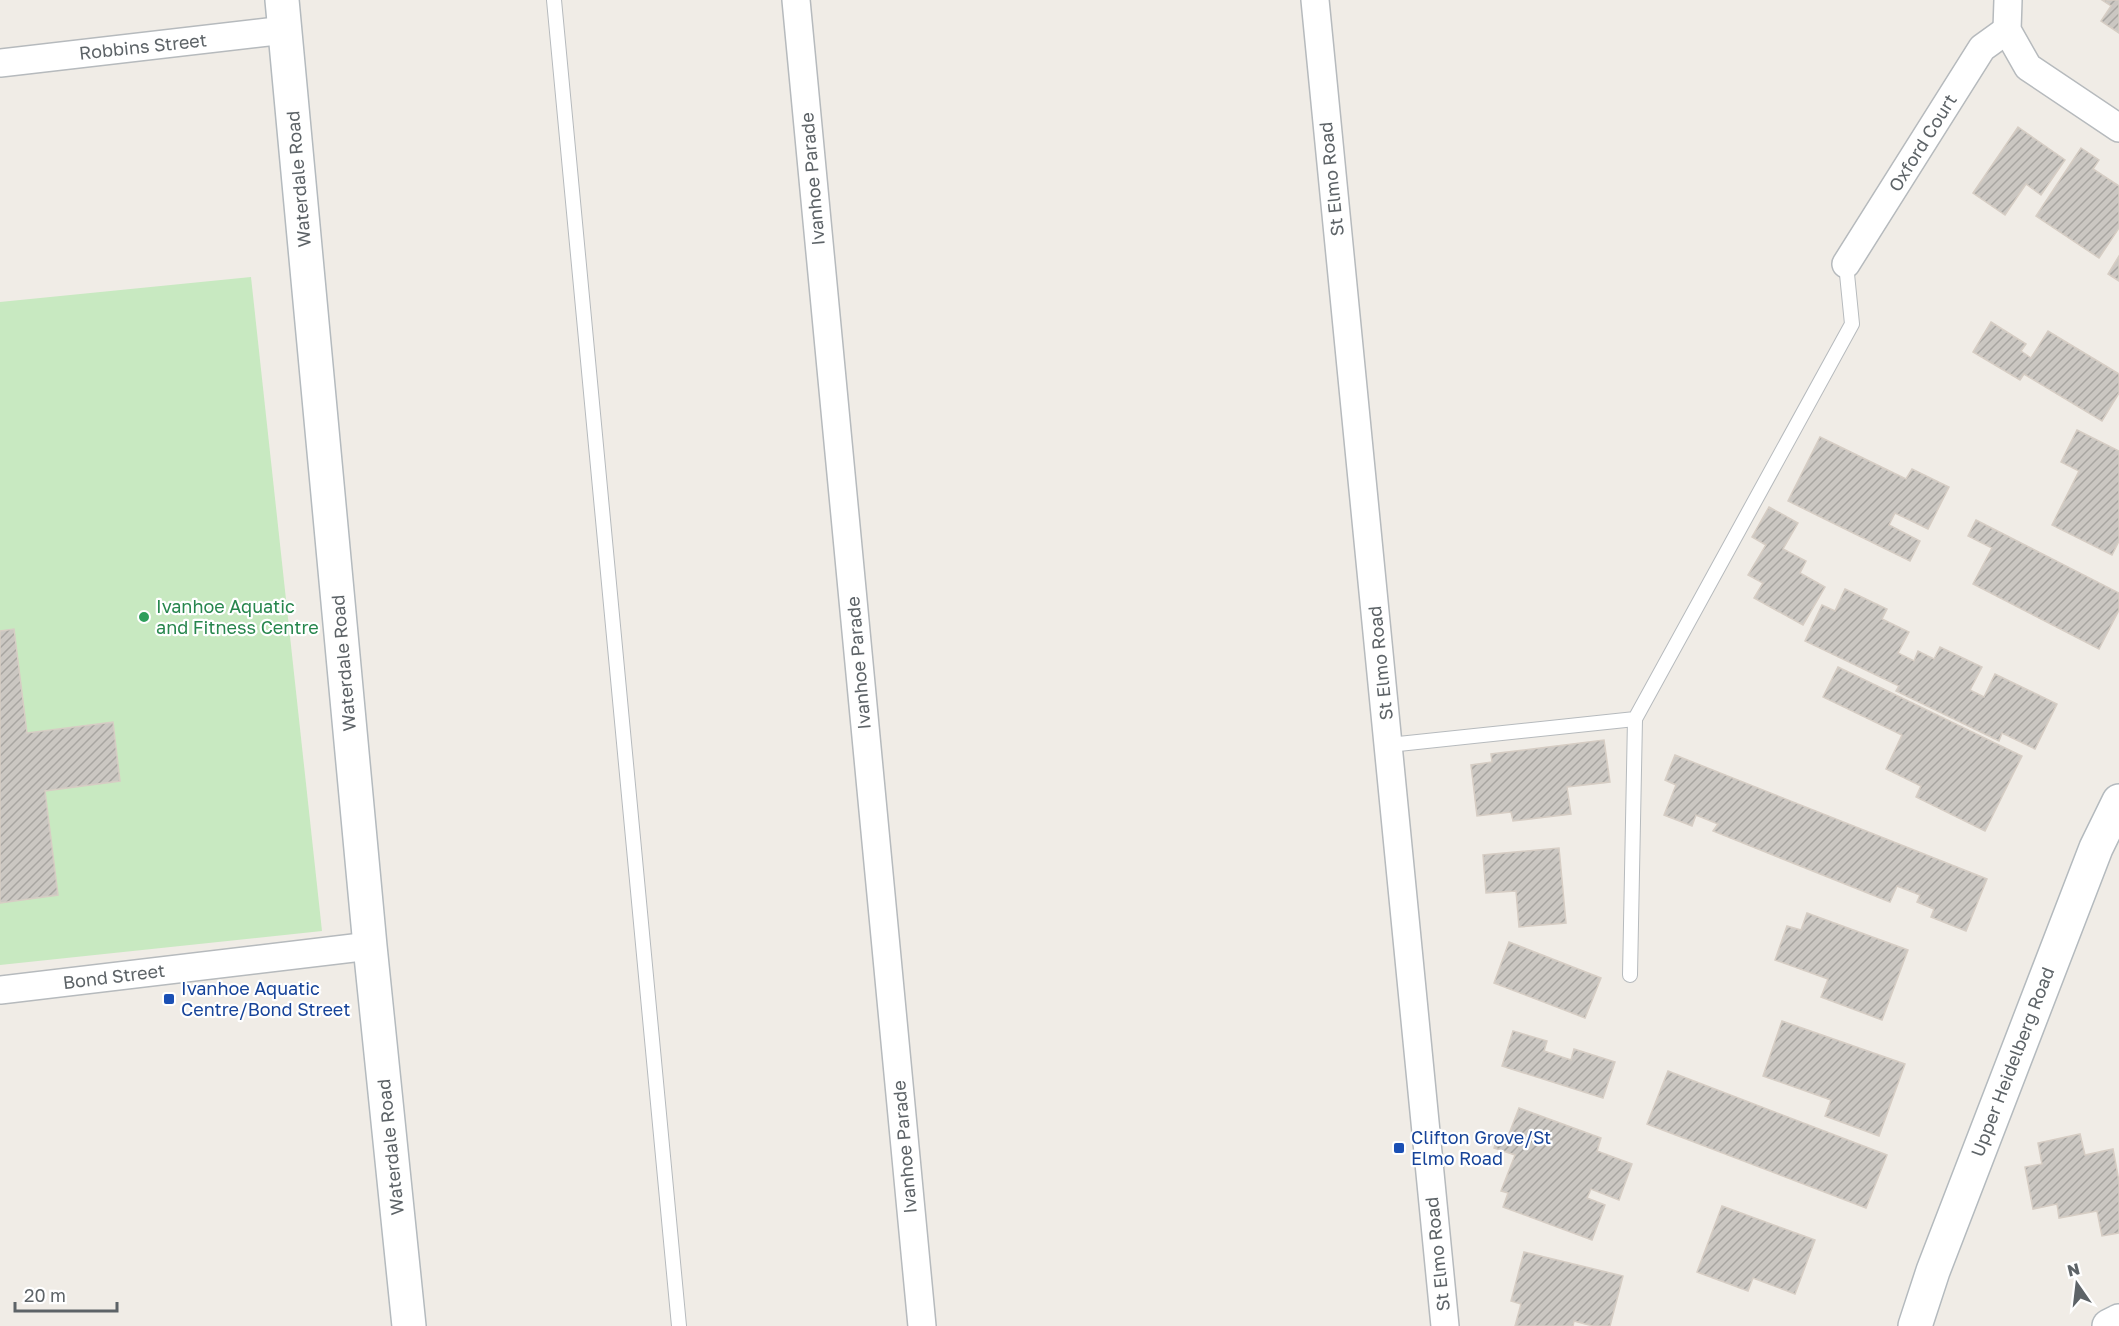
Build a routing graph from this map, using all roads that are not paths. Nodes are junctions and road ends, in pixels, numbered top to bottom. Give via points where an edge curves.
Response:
1 (554, 0) edge
2 (796, 0) edge
3 (1314, 0) edge
4 (2008, 0) edge
5 (284, 15) edge
6 (2007, 30) junction
7 (0, 63) edge
8 (2119, 128) edge
9 (1846, 264) joint
10 (1635, 719) junction
11 (1389, 745) junction
12 (2119, 801) edge
13 (370, 946) junction
14 (1630, 975) dead end
15 (0, 990) edge
16 (2119, 1321) edge
17 (409, 1326) edge
18 (679, 1326) edge
19 (922, 1326) edge
20 (1445, 1326) edge
21 (1915, 1326) edge
22 (2109, 1326) edge

1 - 18 lane
2 - 19 street, Ivanhoe Parade
3 - 11 street, St Elmo Road
4 - 6 street
5 - 7 street, Robbins Street
5 - 13 street, Waterdale Road
6 - 8 street via 2028,67
6 - 9 street, Oxford Court via 1982,48
9 - 10 lane via 1852,324
10 - 11 lane
10 - 14 lane
11 - 20 street, St Elmo Road
12 - 21 street, Upper Heidelberg Road via 2096,848
13 - 15 street, Bond Street
13 - 17 street, Waterdale Road
16 - 22 street

